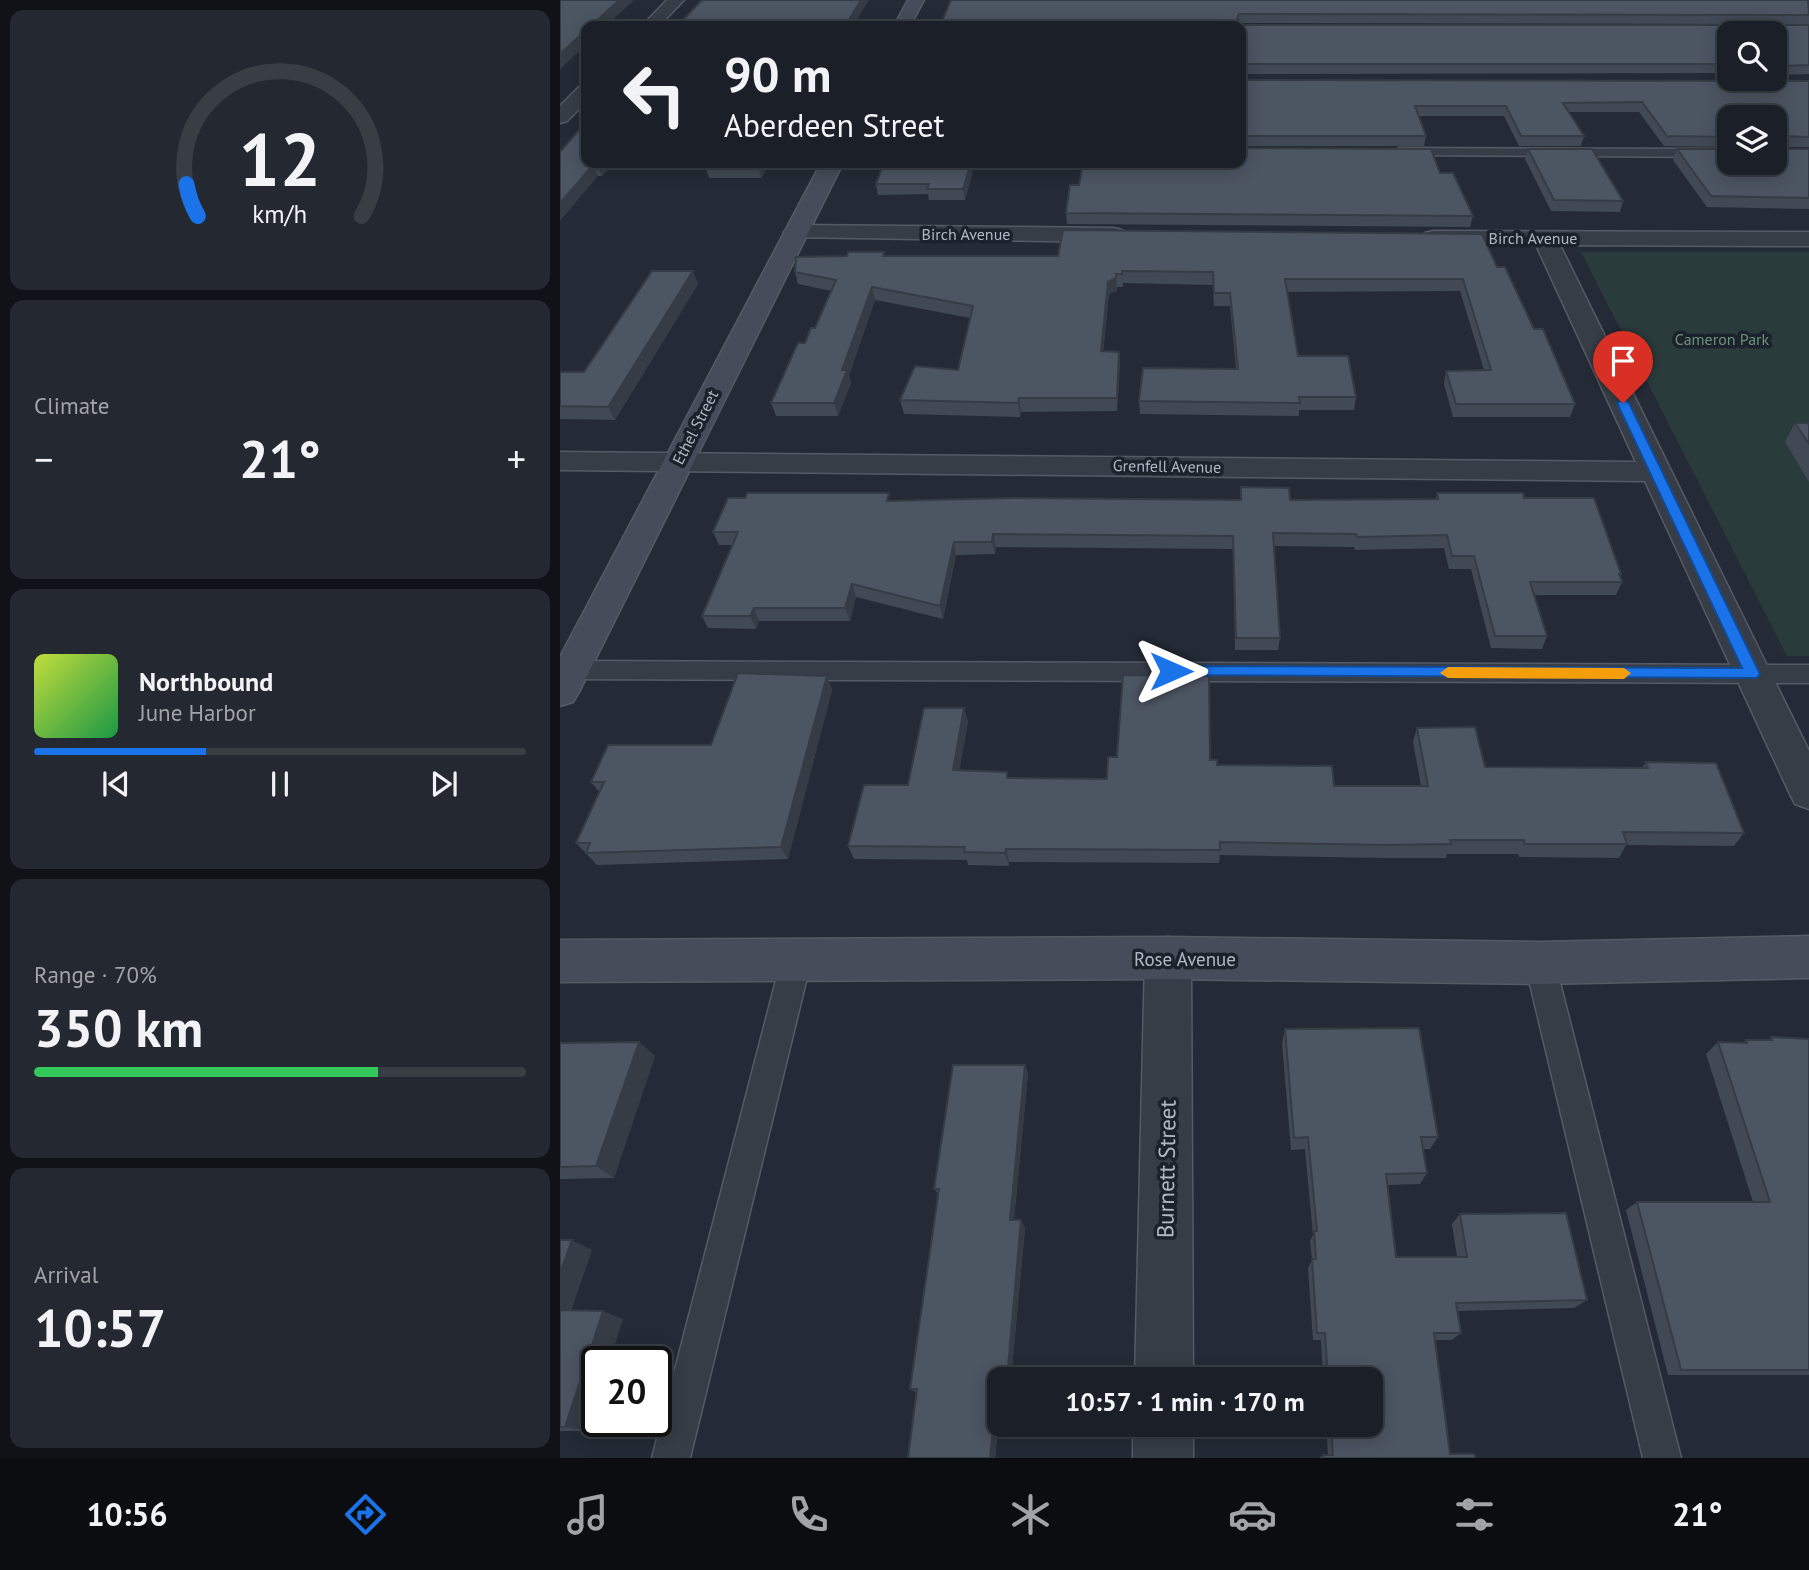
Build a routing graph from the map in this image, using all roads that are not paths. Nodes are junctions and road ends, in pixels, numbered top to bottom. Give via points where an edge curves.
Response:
1 (676, 0) edge
2 (916, 0) edge
3 (655, 21) edge
4 (905, 21) edge
5 (581, 96) edge
6 (560, 117) edge
7 (1380, 152) edge
8 (1717, 153) edge
9 (829, 168) edge
10 (796, 232) junction
11 (1143, 235) edge
12 (1406, 237) edge
13 (1545, 239) junction
14 (1809, 239) edge
15 (560, 461) edge
16 (678, 461) junction
17 (1656, 472) junction
18 (1752, 674) junction
19 (1809, 674) edge
20 (564, 677) edge
21 (1809, 792) edge
22 (1809, 957) edge
23 (1168, 958) junction
24 (560, 961) edge
25 (796, 961) junction
26 (1540, 963) junction
27 (1164, 1367) edge
28 (1163, 1437) edge
29 (671, 1458) edge
30 (1163, 1458) edge
31 (1662, 1458) edge

1 - 3 street
2 - 4 street
5 - 6 street
7 - 8 lane
9 - 10 street, Ethel Street
10 - 11 street, Birch Avenue
10 - 16 street, Ethel Street
12 - 13 street, Birch Avenue
13 - 14 street, Birch Avenue
13 - 17 street
15 - 16 street, Grenfell Avenue
16 - 17 street, Grenfell Avenue
16 - 20 street, Ethel Street
17 - 18 street
18 - 19 lane
18 - 20 lane
18 - 21 street
22 - 26 street, Rose Avenue
23 - 25 street, Rose Avenue
23 - 26 street, Rose Avenue
23 - 27 street, Burnett Street
24 - 25 street, Rose Avenue
25 - 29 lane
26 - 31 lane
28 - 30 street

